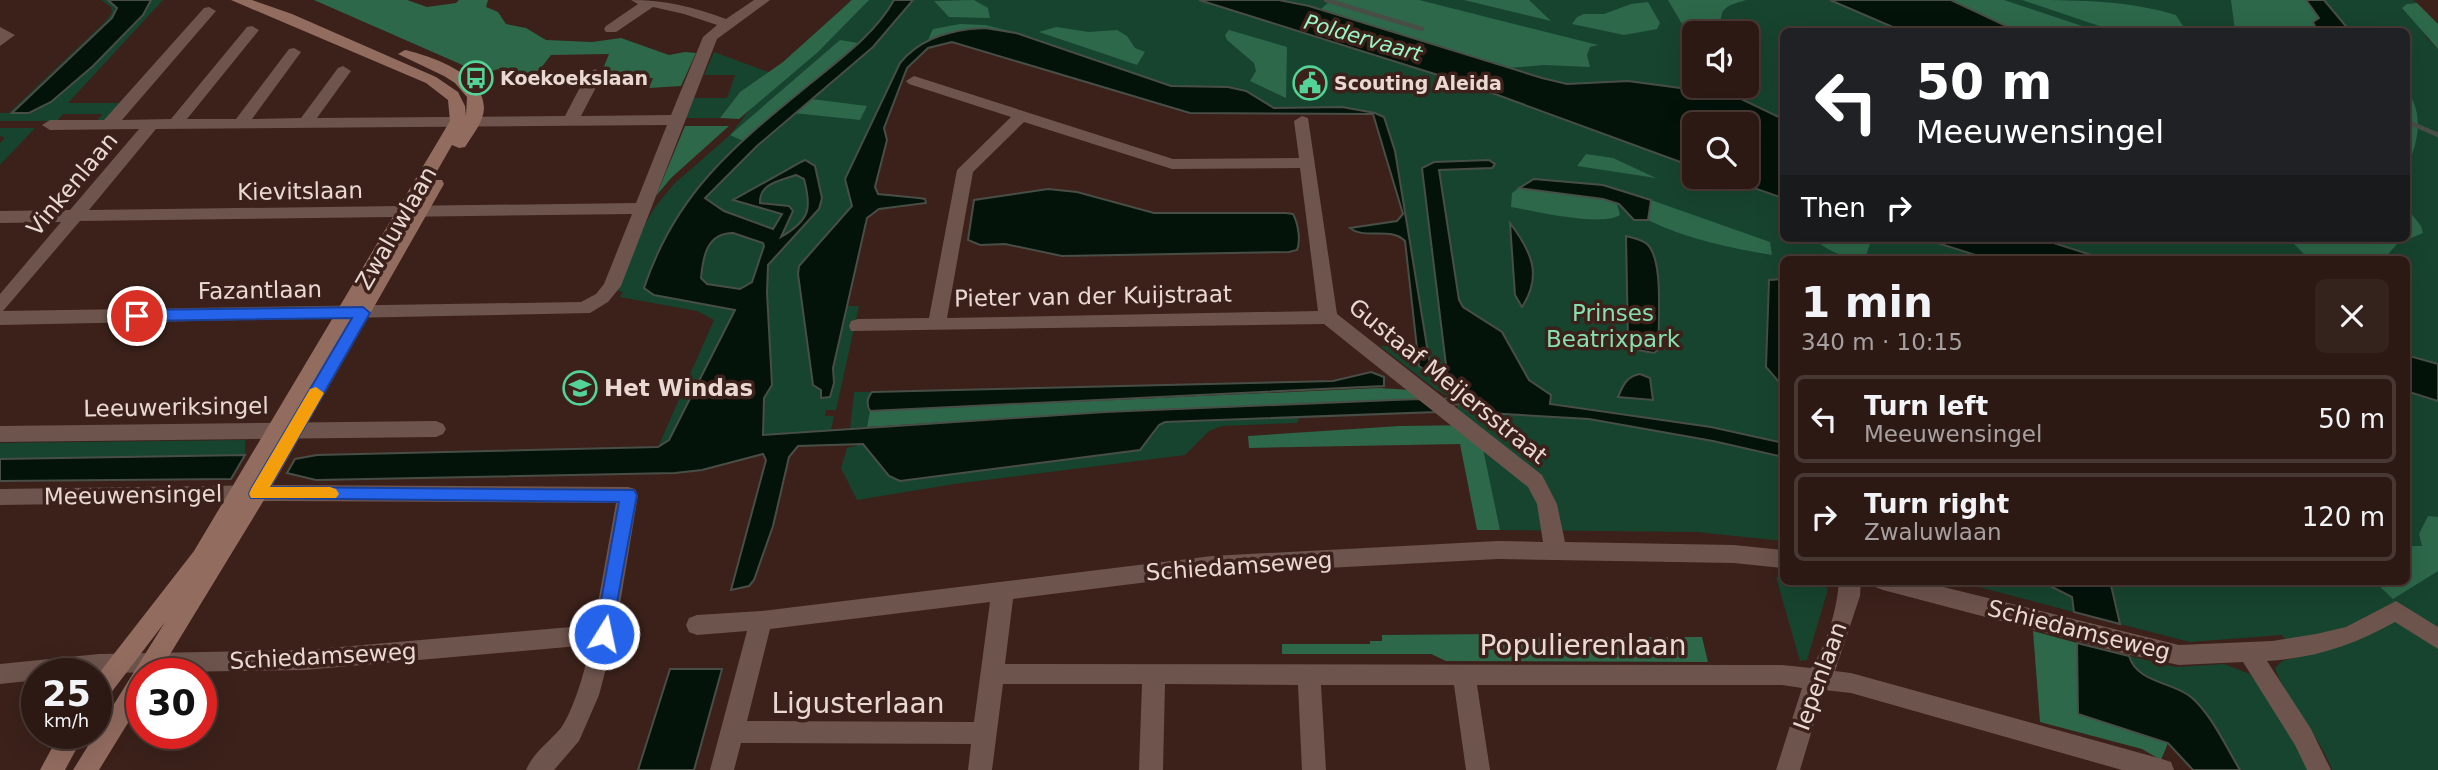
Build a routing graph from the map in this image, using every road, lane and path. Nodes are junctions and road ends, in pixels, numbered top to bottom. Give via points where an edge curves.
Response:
1 (238, 0) edge
2 (280, 0) edge
3 (763, 0) edge
4 (643, 2) edge
5 (209, 11) dead end
6 (727, 24) junction
7 (611, 29) dead end
8 (252, 30) dead end
9 (0, 31) edge
10 (0, 42) edge
11 (294, 52) dead end
12 (343, 71) dead end
13 (595, 74) dead end
14 (914, 81) dead end
15 (1021, 116) junction
16 (676, 120) junction
17 (465, 121) junction
18 (570, 121) junction
19 (1302, 121) dead end
20 (241, 123) junction
21 (109, 124) junction
22 (152, 124) junction
23 (175, 124) junction
24 (305, 124) junction
25 (50, 125) dead end
26 (1308, 163) junction
27 (642, 208) junction
28 (413, 212) junction
29 (75, 216) junction
30 (0, 217) edge
31 (0, 306) edge
32 (355, 313) junction
33 (1328, 317) junction
34 (0, 318) edge
35 (937, 323) junction
36 (858, 326) dead end
37 (436, 429) dead end
38 (286, 430) junction
39 (0, 434) edge
40 (249, 494) junction
41 (0, 497) edge
42 (1556, 552) junction
43 (1780, 559) edge
44 (1850, 585) edge
45 (1899, 585) edge
46 (1003, 590) junction
47 (761, 621) junction
48 (697, 625) dead end
49 (604, 634) junction
50 (2438, 639) edge
51 (2249, 652) junction
52 (154, 658) edge
53 (118, 664) junction
54 (126, 666) edge
55 (217, 667) edge
56 (112, 672) edge
57 (0, 674) edge
58 (992, 674) junction
59 (1464, 674) junction
60 (1154, 675) junction
61 (1309, 675) junction
62 (1817, 678) junction
63 (126, 704) edge
64 (732, 732) junction
65 (984, 733) junction
66 (64, 749) edge
67 (52, 770) edge
68 (85, 770) edge
69 (538, 770) edge
70 (722, 770) edge
71 (979, 770) edge
72 (1150, 770) edge
73 (1314, 770) edge
74 (1478, 770) edge
75 (1788, 770) edge
76 (2162, 770) edge
77 (2319, 770) edge

1 - 17 main road via 431,80 452,93
2 - 17 main road via 448,71 474,96 476,107
3 - 6 street
4 - 6 street via 688,10
4 - 7 street
5 - 21 street
6 - 16 street via 710,37
8 - 23 street
9 - 10 street via 8,35
11 - 20 street
12 - 24 street
13 - 18 street
14 - 15 street
15 - 26 street via 1172,164
15 - 35 street via 965,170
16 - 18 street
16 - 27 street
17 - 18 street
17 - 24 street
17 - 28 main road, Zwaluwlaan
19 - 26 street, Gustaaf Meijersstraat
20 - 23 street
20 - 24 street
21 - 22 street
21 - 25 street
22 - 23 street
22 - 29 street, Vinkenlaan
26 - 33 street, Gustaaf Meijersstraat
27 - 28 street, Kievitslaan
27 - 32 street, Fazantlaan via 612,286 584,308
28 - 29 street, Kievitslaan
28 - 32 main road, Zwaluwlaan
29 - 30 street, Kievitslaan
29 - 31 street, Vinkenlaan
32 - 34 street, Fazantlaan
32 - 38 main road, Zwaluwlaan
33 - 35 street, Pieter van der Kuijstraat
33 - 42 street, Gustaaf Meijersstraat via 1535,481 1547,504
35 - 36 street, Pieter van der Kuijstraat
37 - 38 street, Leeuweriksingel
38 - 39 street, Leeuweriksingel
38 - 40 main road, Zwaluwlaan
40 - 41 street, Meeuwensingel
40 - 49 street, Meeuwensingel via 628,495
40 - 52 main road, Zwaluwlaan
40 - 53 main road, Zwaluwlaan
42 - 43 street, Schiedamseweg
42 - 46 street, Schiedamseweg via 1484,551 1212,565
44 - 62 street, Iepenlaan via 1829,661
45 - 51 street, Schiedamseweg via 2151,650 2179,655
46 - 47 street, Schiedamseweg
46 - 58 street
47 - 48 street, Schiedamseweg
47 - 64 street
49 - 55 street, Schiedamseweg
49 - 69 street via 571,733
50 - 51 street, Schiedamseweg via 2396,610 2340,638
51 - 77 street
53 - 54 street, Schiedamseweg
53 - 56 main road, Zwaluwlaan
53 - 57 street, Schiedamseweg
58 - 60 street, Populierenlaan
58 - 65 street
59 - 61 street, Populierenlaan
59 - 62 street, Populierenlaan
59 - 74 street
60 - 61 street, Populierenlaan
60 - 72 street
61 - 73 street
62 - 75 street, Iepenlaan
62 - 76 street, Populierenlaan via 1851,683
63 - 68 main road, Zwaluwlaan
64 - 65 street, Ligusterlaan
64 - 70 street
65 - 71 street
66 - 67 main road

